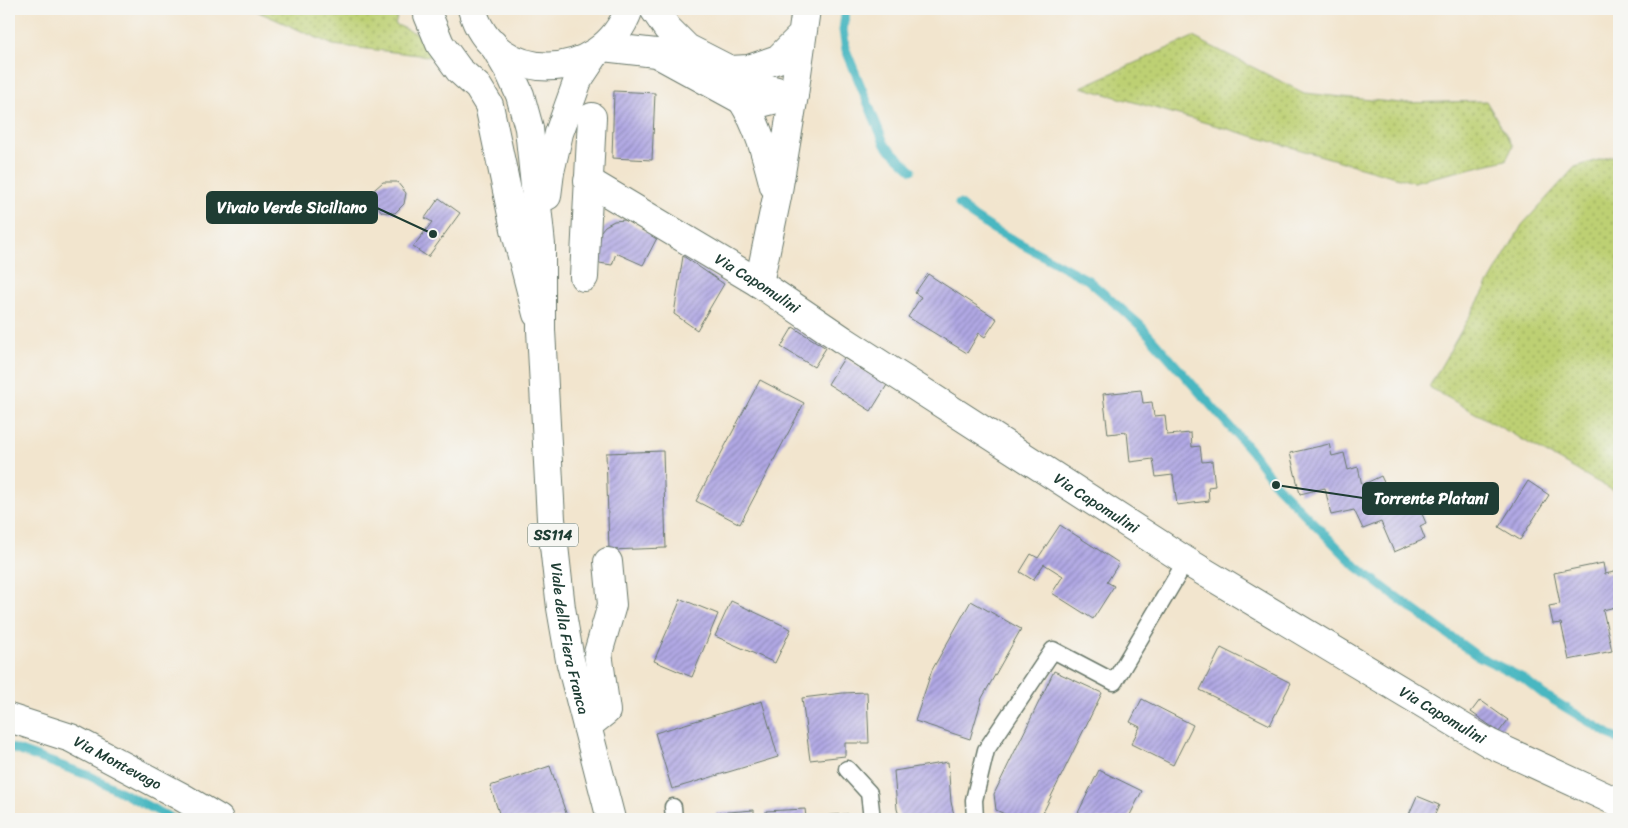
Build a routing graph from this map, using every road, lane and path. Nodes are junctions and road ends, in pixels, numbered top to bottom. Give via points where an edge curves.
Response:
1 (428, 9) edge
2 (472, 9) edge
3 (629, 9) edge
4 (654, 9) edge
5 (806, 9) edge
6 (802, 35) junction
7 (493, 44) junction
8 (599, 50) junction
9 (730, 70) junction
10 (794, 95) junction
11 (742, 100) junction
12 (592, 118) dead end
13 (588, 181) junction
14 (777, 197) junction
15 (541, 245) junction
16 (584, 277) dead end
17 (759, 283) junction
18 (541, 330) junction
19 (1186, 561) junction
20 (608, 562) dead end
21 (9, 718) edge
22 (587, 726) junction
23 (847, 769) dead end
24 (1619, 803) edge
25 (219, 819) edge
26 (611, 819) edge
27 (872, 819) edge
28 (975, 819) edge

1 - 18 street via 440,44 459,70 478,87 489,105 515,229
2 - 7 street
3 - 8 street via 621,26
4 - 9 street via 687,48
5 - 6 street
6 - 9 street via 778,59 749,69
6 - 10 street
7 - 8 street via 516,59 552,67 579,61
7 - 15 street via 510,72 529,128
8 - 11 street via 656,53
8 - 15 street via 578,80 559,133 550,172
9 - 10 street via 756,86
10 - 11 street via 761,103
10 - 14 street
11 - 14 street via 765,150
12 - 13 street
13 - 16 street
13 - 17 street, Via Capomulini
14 - 17 street
15 - 18 street, Viale della Fiera Franca / SS114
17 - 19 street, Via Capomulini
18 - 22 street, Viale della Fiera Franca / SS114 via 551,518 561,608
19 - 24 street, Via Capomulini via 1489,743
19 - 28 lane via 1114,682 1053,650 986,750 974,800
20 - 22 street via 612,605 598,653 606,711
21 - 25 street, Via Montevago via 71,738
22 - 26 street, Viale della Fiera Franca / SS114
23 - 27 lane via 869,792

